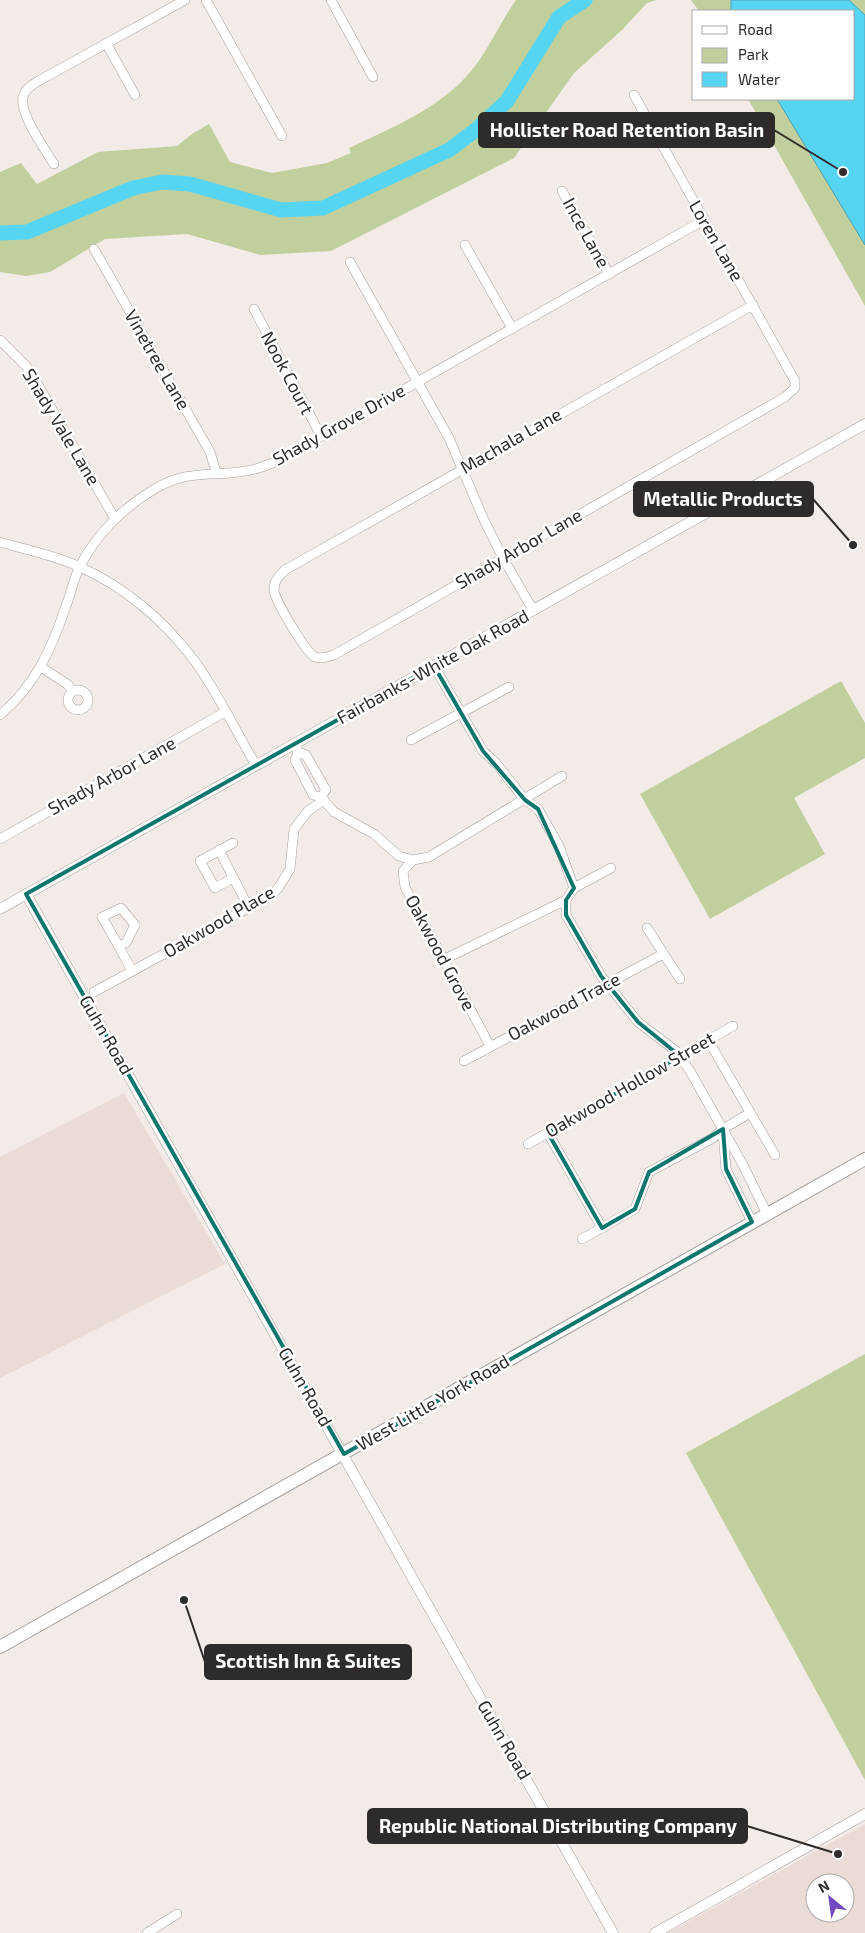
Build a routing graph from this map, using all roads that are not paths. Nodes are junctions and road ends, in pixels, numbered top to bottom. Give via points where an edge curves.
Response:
1 (185, 0) edge
2 (206, 0) edge
3 (331, 0) edge
4 (106, 43) junction
5 (373, 77) dead end
6 (135, 95) dead end
7 (634, 95) dead end
8 (282, 136) dead end
9 (54, 164) dead end
10 (562, 191) dead end
11 (704, 220) junction
12 (465, 245) dead end
13 (94, 249) dead end
14 (350, 262) dead end
15 (609, 274) junction
16 (753, 304) junction
17 (254, 309) dead end
18 (512, 328) junction
19 (0, 340) edge
20 (417, 382) junction
21 (795, 388) joint
22 (865, 424) edge
23 (321, 436) junction
24 (462, 469) junction
25 (216, 472) junction
26 (115, 519) junction
27 (0, 542) edge
28 (503, 558) junction
29 (80, 567) junction
30 (274, 583) joint
31 (533, 610) junction
32 (434, 666) junction
33 (41, 667) junction
34 (509, 687) dead end
35 (73, 691) dead end
36 (225, 712) junction
37 (461, 713) junction
38 (0, 715) edge
39 (411, 740) dead end
40 (296, 748) junction
41 (256, 765) junction
42 (562, 776) dead end
43 (322, 798) junction
44 (525, 800) junction
45 (0, 839) edge
46 (233, 844) dead end
47 (219, 850) junction
48 (413, 860) junction
49 (611, 868) dead end
50 (233, 878) junction
51 (574, 888) junction
52 (26, 894) junction
53 (566, 900) junction
54 (249, 908) junction
55 (0, 909) edge
56 (647, 928) dead end
57 (118, 945) dead end
58 (663, 954) junction
59 (442, 960) junction
60 (132, 971) junction
61 (680, 979) dead end
62 (608, 985) junction
63 (94, 992) dead end
64 (732, 1026) dead end
65 (708, 1040) junction
66 (490, 1046) junction
67 (680, 1056) junction
68 (464, 1061) dead end
69 (750, 1113) junction
70 (723, 1129) junction
71 (548, 1133) junction
72 (528, 1144) dead end
73 (775, 1155) dead end
74 (865, 1159) edge
75 (767, 1214) junction
76 (752, 1222) junction
77 (602, 1228) junction
78 (582, 1239) dead end
79 (344, 1454) junction
80 (0, 1647) edge
81 (865, 1814) edge
82 (177, 1914) dead end
83 (147, 1933) edge
84 (613, 1933) edge
85 (655, 1933) edge

1 - 4 street
2 - 8 street
3 - 5 street
4 - 6 street
4 - 9 street via 30,86 23,96 26,116
7 - 11 street, Loren Lane
10 - 15 street, Ince Lane
11 - 15 street, Shady Grove Drive
11 - 16 street, Loren Lane
12 - 18 street
13 - 25 street, Vinetree Lane via 210,452
14 - 20 street
15 - 18 street, Shady Grove Drive
16 - 21 street, Loren Lane via 794,380
16 - 24 street, Machala Lane
17 - 23 street, Nook Court
18 - 20 street, Shady Grove Drive
19 - 26 street, Shady Vale Lane via 34,378
20 - 23 street, Shady Grove Drive
20 - 24 street via 449,438
21 - 28 street, Shady Arbor Lane via 785,397
22 - 31 street, Fairbanks-White Oak Road
23 - 25 street, Shady Grove Drive via 260,468
24 - 28 street
24 - 30 street, Machala Lane via 286,570
25 - 26 street, Shady Grove Drive via 187,476 163,484
26 - 29 street, Shady Grove Drive
27 - 29 street
28 - 30 street, Shady Arbor Lane via 334,655 320,658 306,648 274,594
28 - 31 street
29 - 33 street, Shady Grove Drive
29 - 36 street via 141,605 160,623 194,661
31 - 32 street, Fairbanks-White Oak Road
32 - 37 street
32 - 40 street, Fairbanks-White Oak Road
33 - 35 street
33 - 38 street, Shady Grove Drive via 20,696
34 - 37 street
36 - 41 street
36 - 45 street, Shady Arbor Lane
37 - 39 street
37 - 44 street via 483,751
40 - 41 street, Fairbanks-White Oak Road
40 - 43 street via 295,760 313,795
40 - 43 street via 306,755 326,790
41 - 52 street, Fairbanks-White Oak Road
42 - 44 street
43 - 48 street via 334,812 374,834 399,856
43 - 54 street, Oakwood Place via 294,829 290,870 279,887 272,895
44 - 48 street via 429,857
44 - 51 street via 538,809 552,833
46 - 47 street
47 - 50 street
47 - 50 street via 200,860 215,888
48 - 59 street, Oakwood Grove via 403,871 405,887
49 - 51 street
50 - 54 street
51 - 53 street
52 - 55 street, Fairbanks-White Oak Road
52 - 79 street, Guhn Road
53 - 59 street
53 - 62 street via 566,916
54 - 60 street, Oakwood Place
56 - 58 street
57 - 60 street
58 - 61 street
58 - 62 street, Oakwood Trace
59 - 66 street, Oakwood Grove
60 - 63 street, Oakwood Place
62 - 66 street, Oakwood Trace
62 - 67 street via 638,1022
64 - 65 street, Oakwood Hollow Street
65 - 67 street, Oakwood Hollow Street
65 - 69 street
66 - 68 street, Oakwood Trace
67 - 70 street
67 - 71 street, Oakwood Hollow Street
69 - 70 street
69 - 73 street
70 - 75 street
70 - 76 street via 726,1169
70 - 77 street via 713,1138 649,1172 635,1209
71 - 72 street, Oakwood Hollow Street
71 - 77 street
74 - 75 main road, West Little York Road
75 - 76 main road, West Little York Road
76 - 79 main road, West Little York Road
77 - 78 street
79 - 80 main road, West Little York Road
79 - 84 street, Guhn Road
81 - 85 street
82 - 83 street

